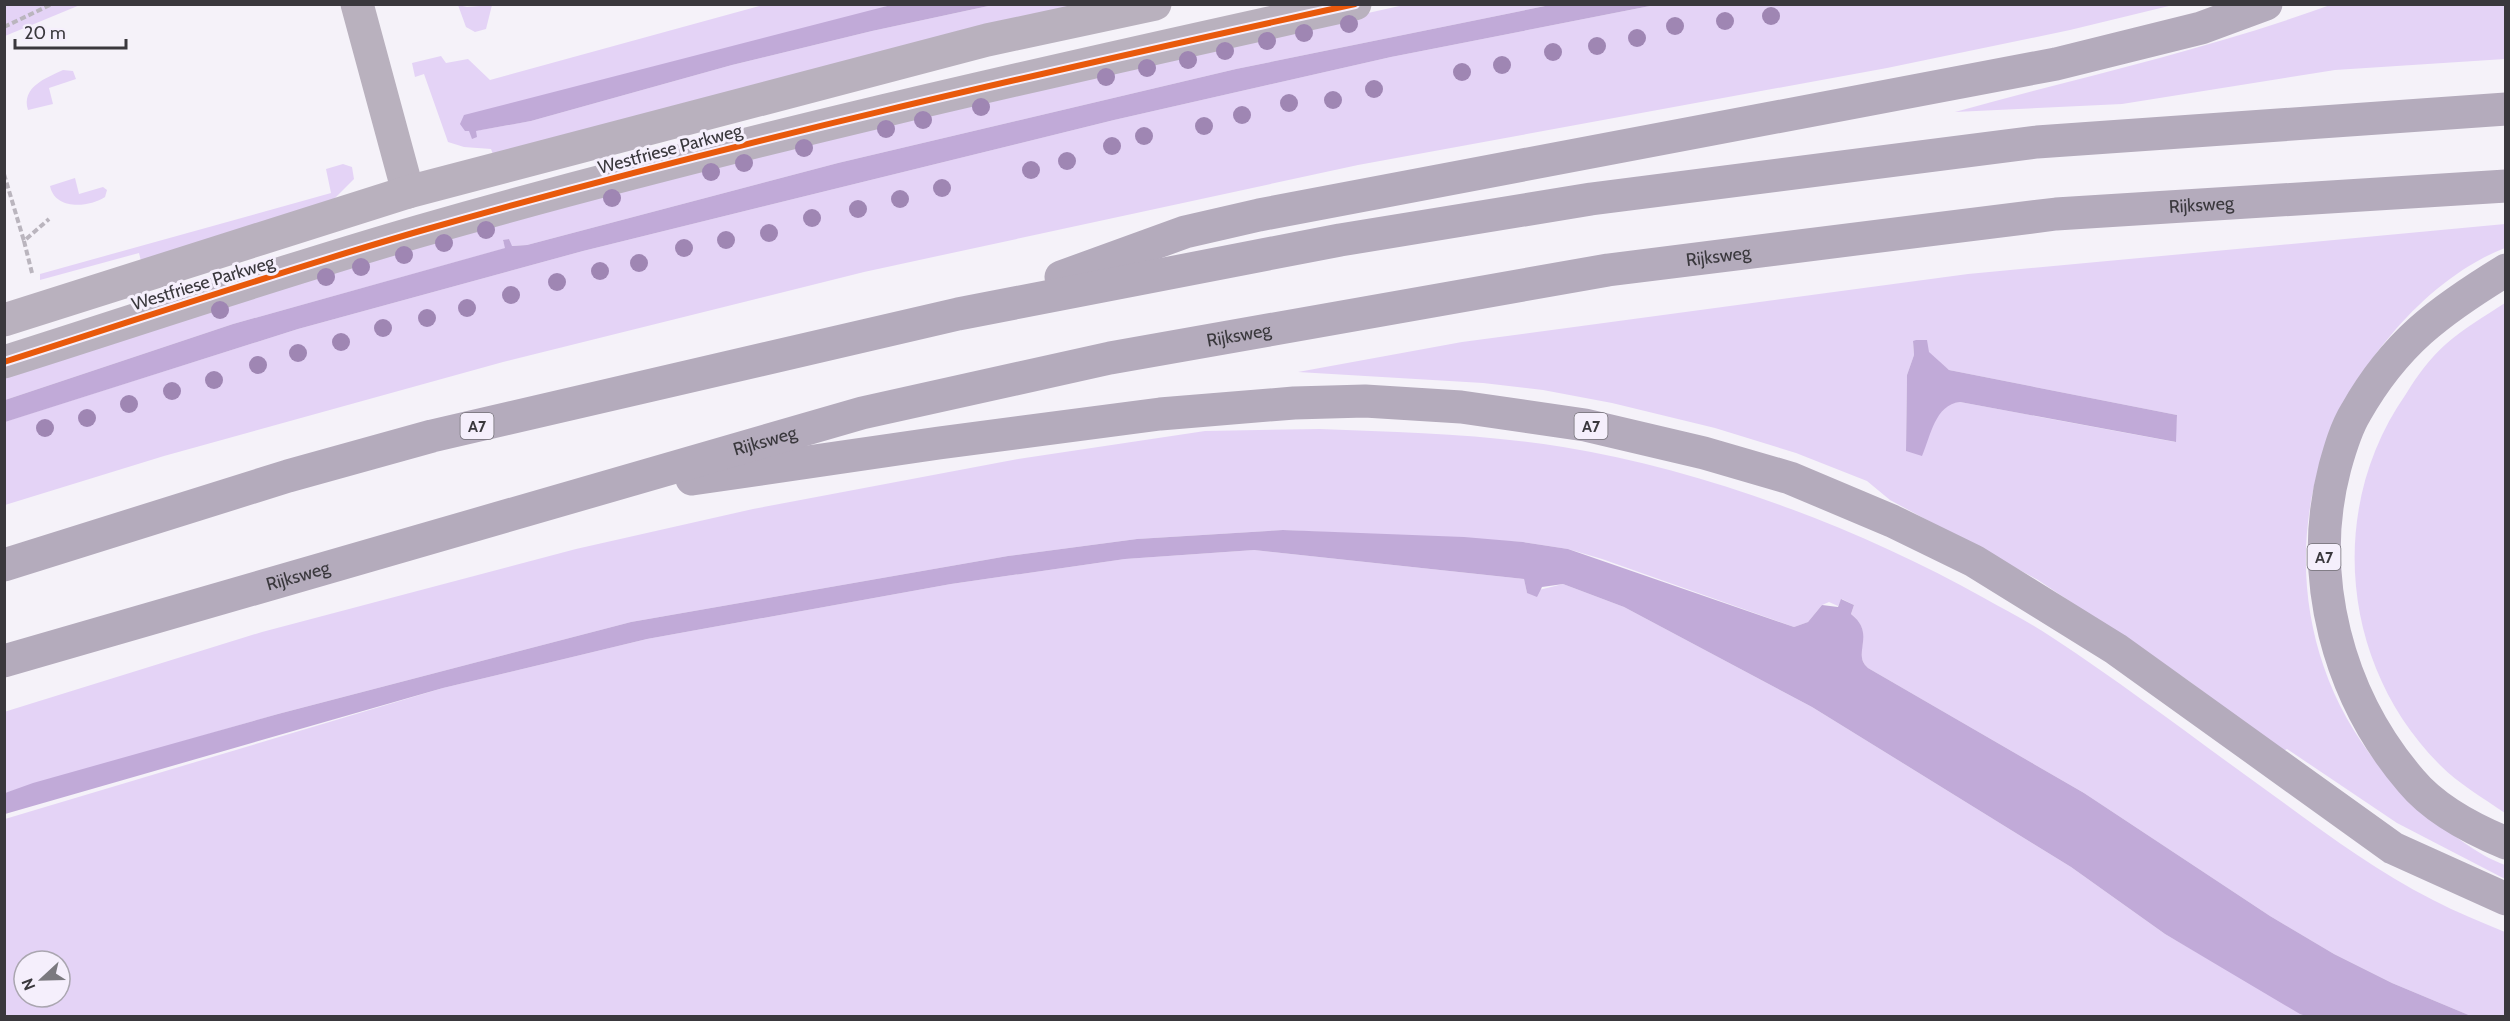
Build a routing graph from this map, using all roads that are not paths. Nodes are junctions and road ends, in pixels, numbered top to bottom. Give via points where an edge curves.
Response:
1 (357, 4) edge
2 (1155, 4) edge
3 (1354, 4) edge
4 (2266, 4) edge
5 (2505, 109) edge
6 (2505, 186) edge
7 (408, 192) junction
8 (418, 232) junction
9 (2505, 270) edge
10 (958, 314) junction
11 (4, 320) edge
12 (4, 362) edge
13 (560, 498) junction
14 (4, 565) edge
15 (4, 661) edge
16 (2505, 843) edge
17 (2505, 899) edge

1 - 7 street
2 - 7 street, Westfriese Parkweg via 987,40
3 - 8 street, Westfriese Parkweg via 988,85 707,153
4 - 10 highway, A7 via 2201,28 2056,64 1185,232
5 - 10 highway, A7 via 2037,142 1591,198 1340,240
6 - 13 highway, Rijksweg / A7 via 2055,214 1608,270 1110,358 862,413
7 - 8 street
7 - 11 street, Westfriese Parkweg
8 - 12 street, Westfriese Parkweg
9 - 16 highway, A7 via 2438,315 2397,351 2355,413 2329,492 2324,567 2340,658 2383,743 2412,783 2443,809 2473,829
10 - 14 highway, A7 via 432,436 288,476
13 - 15 highway, Rijksweg / A7
13 - 17 highway, A7 via 1160,414 1294,403 1365,401 1461,407 1585,425 1790,478 1974,561 2116,649 2393,848

